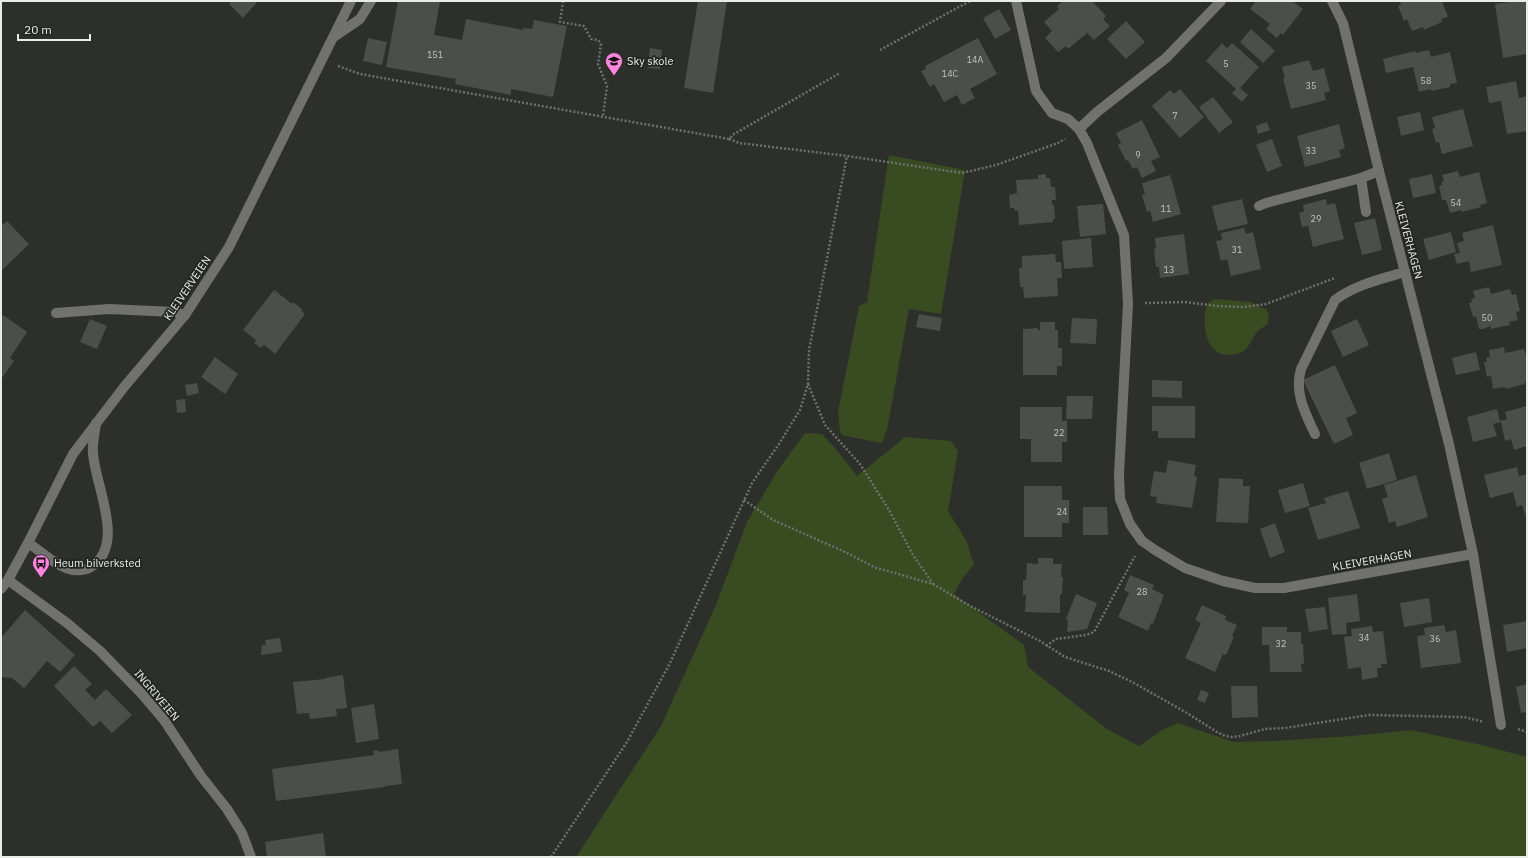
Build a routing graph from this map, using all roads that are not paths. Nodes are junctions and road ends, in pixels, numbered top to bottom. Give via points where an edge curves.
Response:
1 (351, 1) edge
2 (371, 1) edge
3 (1016, 1) edge
4 (1220, 1) edge
5 (1332, 1) edge
6 (333, 37) junction
7 (1080, 129) junction
8 (1379, 172) junction
9 (1361, 178) junction
10 (1259, 206) dead end
11 (1366, 212) dead end
12 (1405, 272) junction
13 (56, 313) dead end
14 (186, 315) junction
15 (96, 422) junction
16 (1314, 434) dead end
17 (28, 543) junction
18 (1473, 554) junction
19 (8, 580) junction
20 (1, 590) edge
21 (1501, 725) road end
22 (251, 857) edge

1 - 6 street, KLEIVERVEIEN
2 - 6 street via 360,19
3 - 7 street, KLEIVERHAGEN via 1036,91 1052,113 1068,119
4 - 7 street via 1166,58 1097,112
5 - 8 street, KLEIVERHAGEN via 1343,23
6 - 14 street, KLEIVERVEIEN via 229,247
7 - 18 street, KLEIVERHAGEN via 1124,235 1128,304 1119,474 1120,499 1130,524 1142,541 1185,568 1223,581 1255,588 1284,588
8 - 9 street
8 - 12 street, KLEIVERHAGEN
9 - 10 street
9 - 11 street
12 - 16 street via 1369,283 1335,300 1298,378 1301,401
12 - 18 street, KLEIVERHAGEN via 1449,444
13 - 14 street via 109,309 174,312
14 - 15 street, KLEIVERVEIEN
15 - 17 street, KLEIVERVEIEN via 73,454
15 - 17 street via 93,453 107,529 108,543 105,554 90,568 80,571 67,569 54,562
17 - 19 street, KLEIVERVEIEN
18 - 21 street
19 - 20 street, KLEIVERVEIEN
19 - 22 street, INGRIVEIEN via 100,650 141,693 164,720 201,776 227,809 242,833

